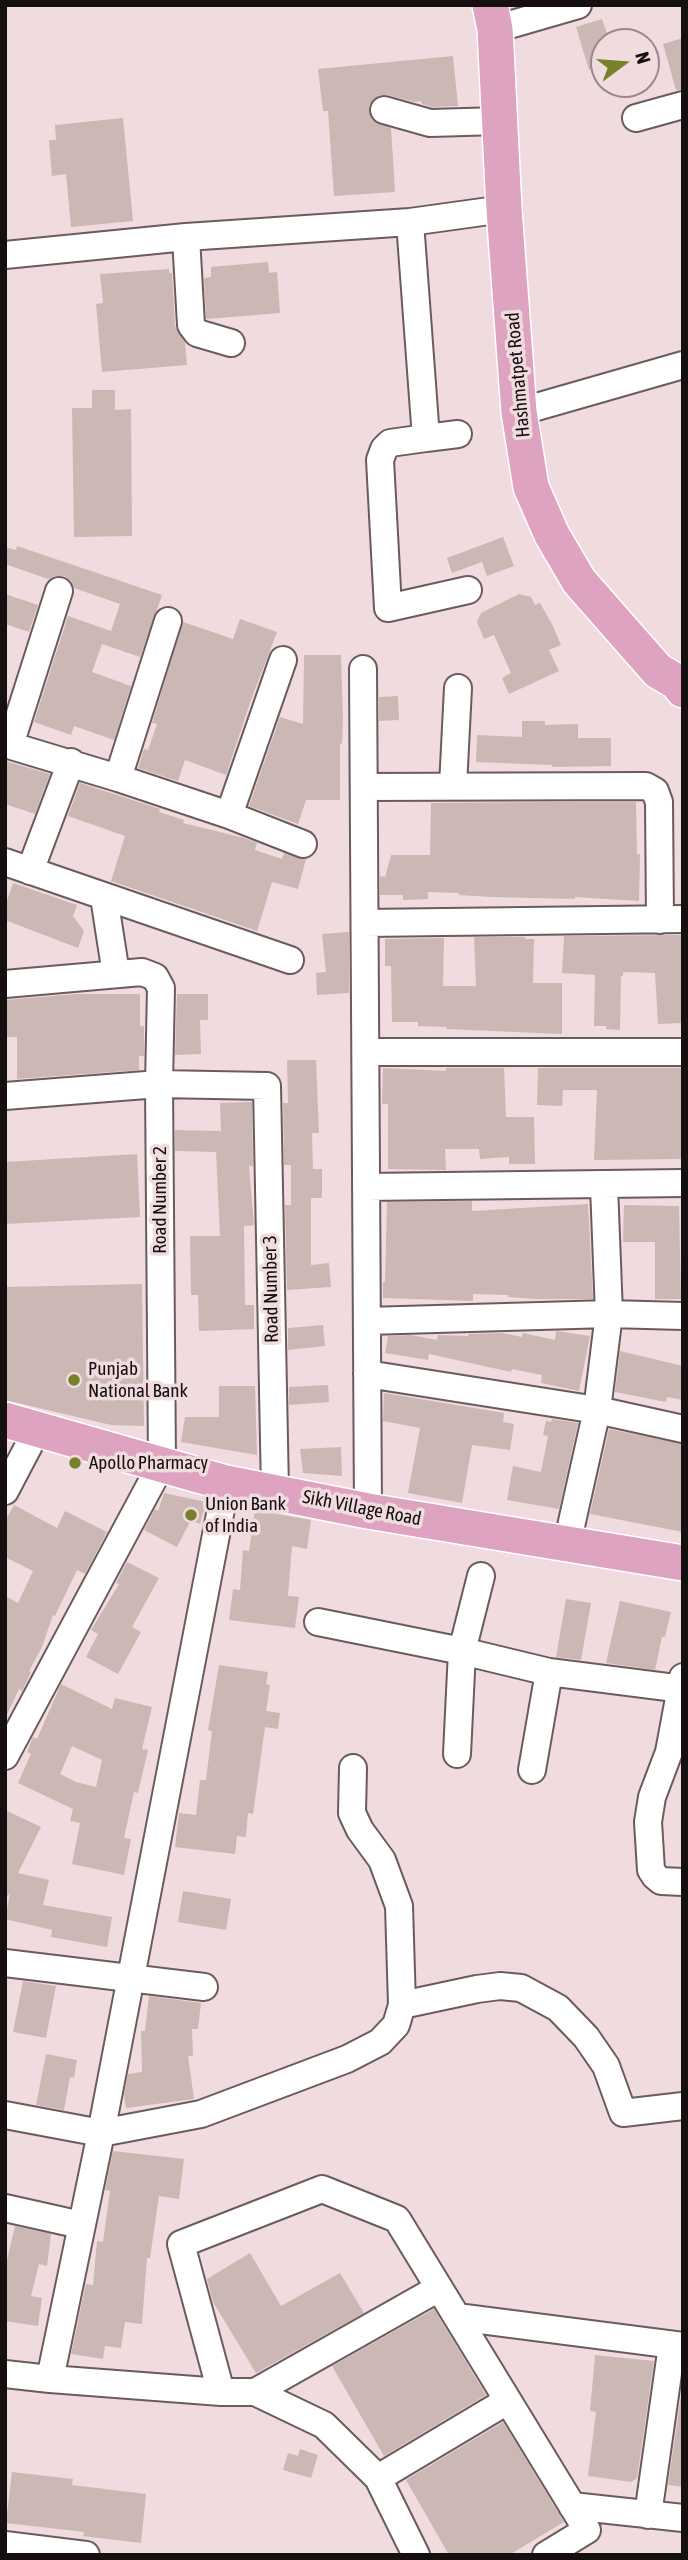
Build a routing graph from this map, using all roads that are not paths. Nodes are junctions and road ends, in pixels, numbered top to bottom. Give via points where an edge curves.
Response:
1 (578, 5) edge
2 (492, 17) edge
3 (683, 105) edge
4 (384, 110) dead end
5 (636, 118) dead end
6 (499, 121) junction
7 (504, 209) junction
8 (411, 222) junction
9 (186, 237) junction
10 (5, 255) edge
11 (231, 343) dead end
12 (683, 365) edge
13 (519, 412) junction
14 (458, 434) dead end
15 (426, 438) junction
16 (468, 590) dead end
17 (60, 591) dead end
18 (168, 621) dead end
19 (283, 660) dead end
20 (363, 669) dead end
21 (670, 681) edge
22 (458, 688) dead end
23 (683, 715) edge
24 (8, 744) edge
25 (71, 762) junction
26 (118, 778) junction
27 (453, 786) junction
28 (365, 787) junction
29 (229, 815) junction
30 (303, 844) dead end
31 (5, 862) edge
32 (30, 871) junction
33 (104, 897) junction
34 (671, 920) edge
35 (365, 923) junction
36 (290, 960) dead end
37 (116, 974) junction
38 (5, 984) edge
39 (366, 1052) junction
40 (683, 1052) edge
41 (159, 1084) junction
42 (5, 1096) edge
43 (683, 1183) edge
44 (604, 1185) junction
45 (366, 1187) junction
46 (609, 1314) junction
47 (683, 1316) edge
48 (367, 1321) junction
49 (367, 1374) junction
50 (597, 1410) junction
51 (21, 1425) edge
52 (683, 1429) edge
53 (162, 1464) junction
54 (226, 1483) junction
55 (5, 1491) edge
56 (275, 1491) junction
57 (368, 1511) junction
58 (567, 1544) junction
59 (683, 1563) edge
60 (481, 1576) dead end
61 (318, 1622) dead end
62 (462, 1651) junction
63 (549, 1672) junction
64 (682, 1685) edge
65 (457, 1754) dead end
66 (5, 1756) edge
67 (354, 1768) dead end
68 (532, 1770) dead end
69 (683, 1882) edge
70 (5, 1963) edge
71 (131, 1977) junction
72 (204, 1987) dead end
73 (402, 2005) junction
74 (683, 2106) edge
75 (5, 2115) edge
76 (101, 2133) junction
77 (5, 2208) edge
78 (81, 2225) junction
79 (439, 2288) junction
80 (457, 2318) junction
81 (677, 2345) edge
82 (5, 2374) edge
83 (50, 2379) junction
84 (221, 2392) junction
85 (255, 2392) junction
86 (508, 2401) junction
87 (378, 2478) junction
88 (572, 2506) junction
89 (648, 2515) junction
90 (683, 2518) edge
91 (5, 2545) edge
92 (86, 2555) edge
93 (416, 2555) edge
94 (546, 2555) edge

1 - 2 street
2 - 6 main road, Hashmatpet Road
3 - 5 street
4 - 6 street via 430,123
6 - 7 main road, Hashmatpet Road
7 - 8 street
7 - 13 main road, Hashmatpet Road
8 - 9 street
8 - 15 street
9 - 10 street
9 - 11 street via 191,325 197,333
12 - 13 street
13 - 21 main road, Hashmatpet Road via 531,487 552,535 579,581
14 - 15 street
15 - 16 street via 390,443 380,460 388,608
17 - 24 street
18 - 26 street
19 - 29 street
20 - 28 street
21 - 23 main road, Hashmatpet Road via 664,690
22 - 27 street
24 - 25 street
25 - 26 street
25 - 32 street
26 - 29 street
27 - 28 street
27 - 34 street via 646,786 655,791
28 - 35 street
29 - 30 street
31 - 32 street
32 - 33 street
33 - 36 street
33 - 37 street
34 - 35 street
35 - 39 street
37 - 38 street
37 - 41 street, Road Number 2 via 142,972 155,977 161,988
39 - 40 street
39 - 45 street
41 - 42 street
41 - 53 street, Road Number 2
41 - 56 street, Road Number 3 via 267,1086
43 - 44 street
44 - 45 street
44 - 46 street
45 - 48 street
46 - 47 street
46 - 48 street
46 - 50 street
48 - 49 street
49 - 50 street
49 - 57 street
50 - 52 street
50 - 58 street
51 - 53 main road, Sikh Village Road
51 - 55 street
53 - 54 main road, Sikh Village Road
53 - 66 street
54 - 56 main road, Sikh Village Road
54 - 71 street
56 - 57 main road, Sikh Village Road
57 - 58 main road, Sikh Village Road
58 - 59 main road, Sikh Village Road
60 - 62 street
61 - 62 street
62 - 63 street
62 - 65 street
63 - 64 street
63 - 68 street
64 - 69 street via 669,1752 648,1822 654,1876
67 - 73 street via 352,1813 382,1860 399,1906
70 - 71 street
71 - 72 street
71 - 76 street
73 - 74 street via 477,1989 521,1987 558,2008 586,2037 606,2066 623,2113
73 - 76 street via 397,2025 380,2042 347,2059 201,2113
75 - 76 street
76 - 78 street
77 - 78 street
78 - 83 street
79 - 80 street
79 - 84 street via 397,2218 322,2189 181,2244
79 - 85 street
80 - 81 street
80 - 86 street
81 - 89 street
82 - 83 street
83 - 84 street
84 - 85 street
85 - 87 street via 324,2425
86 - 87 street
86 - 88 street
87 - 93 street
88 - 89 street
88 - 94 street via 587,2530
89 - 90 street
91 - 92 street

